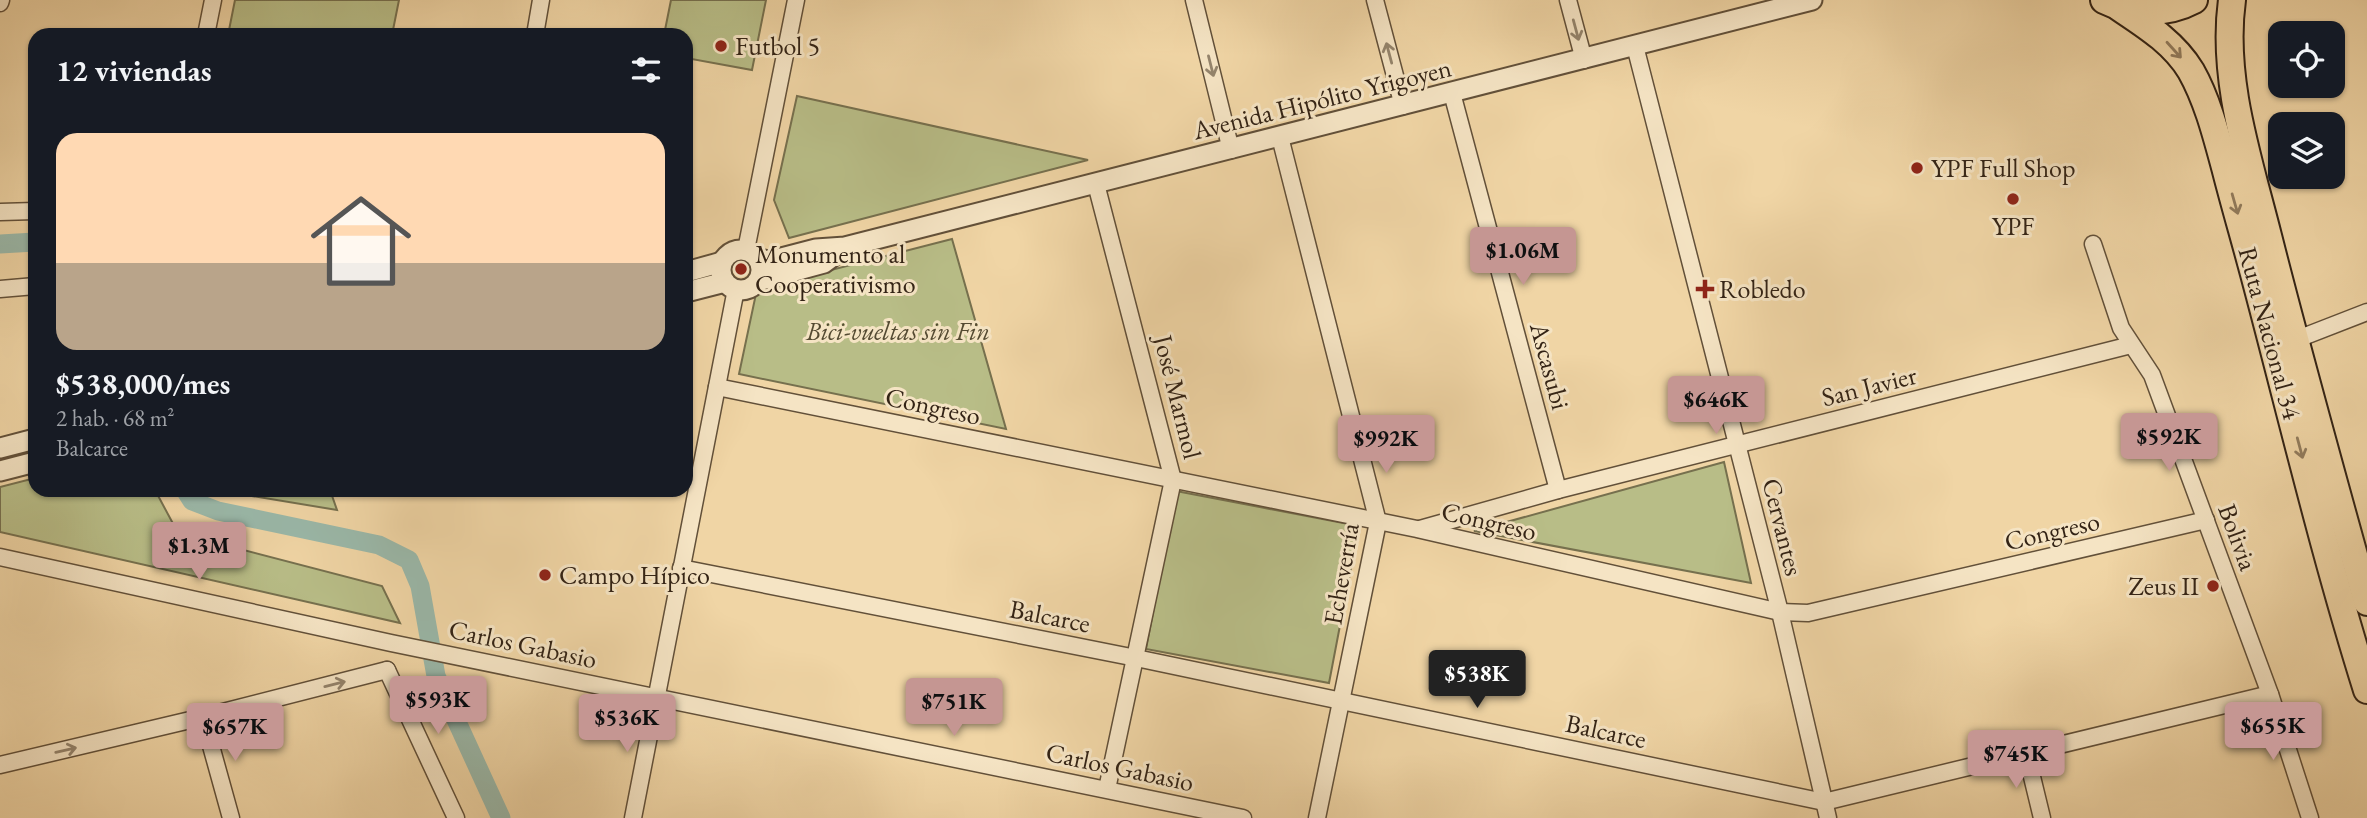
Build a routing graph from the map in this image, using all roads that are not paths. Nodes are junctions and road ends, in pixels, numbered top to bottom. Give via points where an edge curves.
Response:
1 (213, 0) edge
2 (541, 0) edge
3 (796, 0) edge
4 (1194, 0) edge
5 (1375, 0) edge
6 (1567, 0) edge
7 (1812, 0) edge
8 (2194, 0) edge
9 (2232, 0) edge
10 (2112, 4) edge
11 (1763, 7) edge
12 (207, 28) edge
13 (536, 28) edge
14 (1635, 46) junction
15 (1584, 60) junction
16 (1452, 93) junction
17 (1404, 106) junction
18 (1280, 136) junction
19 (1231, 150) junction
20 (1096, 184) junction
21 (28, 211) edge
22 (0, 212) edge
23 (2093, 244) dead end
24 (845, 247) junction
25 (752, 255) junction
26 (693, 273) edge
27 (727, 278) junction
28 (758, 281) junction
29 (28, 286) edge
30 (0, 289) edge
31 (693, 290) edge
32 (2367, 313) edge
33 (2295, 340) junction
34 (2131, 345) junction
35 (717, 387) junction
36 (28, 441) edge
37 (1737, 444) junction
38 (0, 448) edge
39 (28, 464) edge
40 (0, 471) edge
41 (1173, 480) junction
42 (1558, 490) junction
43 (2206, 520) junction
44 (1378, 522) junction
45 (1417, 529) junction
46 (0, 557) edge
47 (681, 568) junction
48 (2367, 602) edge
49 (1780, 612) junction
50 (397, 644) junction
51 (1136, 658) junction
52 (387, 670) junction
53 (2367, 690) edge
54 (2270, 694) junction
55 (657, 696) junction
56 (1342, 701) junction
57 (203, 718) junction
58 (2026, 752) junction
59 (0, 765) edge
60 (1107, 789) junction
61 (1826, 810) edge
62 (231, 818) edge
63 (456, 818) edge
64 (634, 818) edge
65 (1243, 818) edge
66 (1317, 818) edge
67 (2042, 818) edge
68 (2310, 818) edge

1 - 12 street
2 - 13 street
3 - 25 street
4 -> 19 street
17 -> 5 street
6 -> 15 street
7 - 11 street, Avenida Hipólito Yrigoyen
8 - 10 highway, Ruta Nacional 34 via 2152,12
9 - 33 highway, Ruta Nacional 34 via 2229,51 2242,134
10 -> 53 highway, Ruta Nacional 34 via 2164,38 2192,73 2208,112
11 - 14 street, Avenida Hipólito Yrigoyen
14 - 15 street, Avenida Hipólito Yrigoyen
14 - 37 street, Cervantes
15 - 16 street, Avenida Hipólito Yrigoyen
16 - 17 street, Avenida Hipólito Yrigoyen
16 - 42 street, Ascasubi
17 - 18 street, Avenida Hipólito Yrigoyen
18 - 19 street, Avenida Hipólito Yrigoyen
18 - 44 street, Echeverría
19 - 20 street, Avenida Hipólito Yrigoyen
20 - 24 street, Avenida Hipólito Yrigoyen
20 - 41 street, José Marmol
21 - 22 street
23 - 34 street, Bolivia
24 - 25 street, Avenida Hipólito Yrigoyen via 770,261
24 - 28 street, Avenida Hipólito Yrigoyen via 824,263
25 - 27 street, Avenida Hipólito Yrigoyen via 734,251
25 - 28 street via 761,269
26 - 27 street, Avenida Hipólito Yrigoyen
27 - 28 street, Avenida Hipólito Yrigoyen via 748,289
27 - 31 street, Avenida Hipólito Yrigoyen
27 - 35 street
29 - 30 street
32 - 33 street
33 - 48 highway, Ruta Nacional 34
34 - 37 street, San Javier
34 - 43 street, Bolivia via 2152,374
35 - 41 street, Congreso
35 - 47 street
36 - 38 street
37 - 42 street, San Javier
37 - 49 street, Cervantes
39 - 40 street
41 - 44 street, Congreso
41 - 51 street, José Marmol
42 - 45 street, San Javier
43 - 49 street, Congreso via 1808,613
43 - 54 street, Bolivia
44 - 45 street, Congreso
44 - 56 street, Echeverría
45 - 49 street, Congreso
46 - 50 street, Carlos Gabasio
47 - 51 street, Balcarce
47 - 55 street
49 - 61 street, Cervantes
50 - 52 street
50 - 55 street, Carlos Gabasio
51 - 56 street, Balcarce
51 - 60 street, José Marmol
57 -> 52 street
52 - 63 street
54 - 58 street, Balcarce
54 - 68 street, Bolivia
55 - 60 street, Carlos Gabasio
55 - 64 street
56 - 61 street, Balcarce
56 - 66 street, Echeverría
59 -> 57 street
57 - 62 street
58 - 61 street, Balcarce
58 - 67 street
60 - 65 street, Carlos Gabasio

